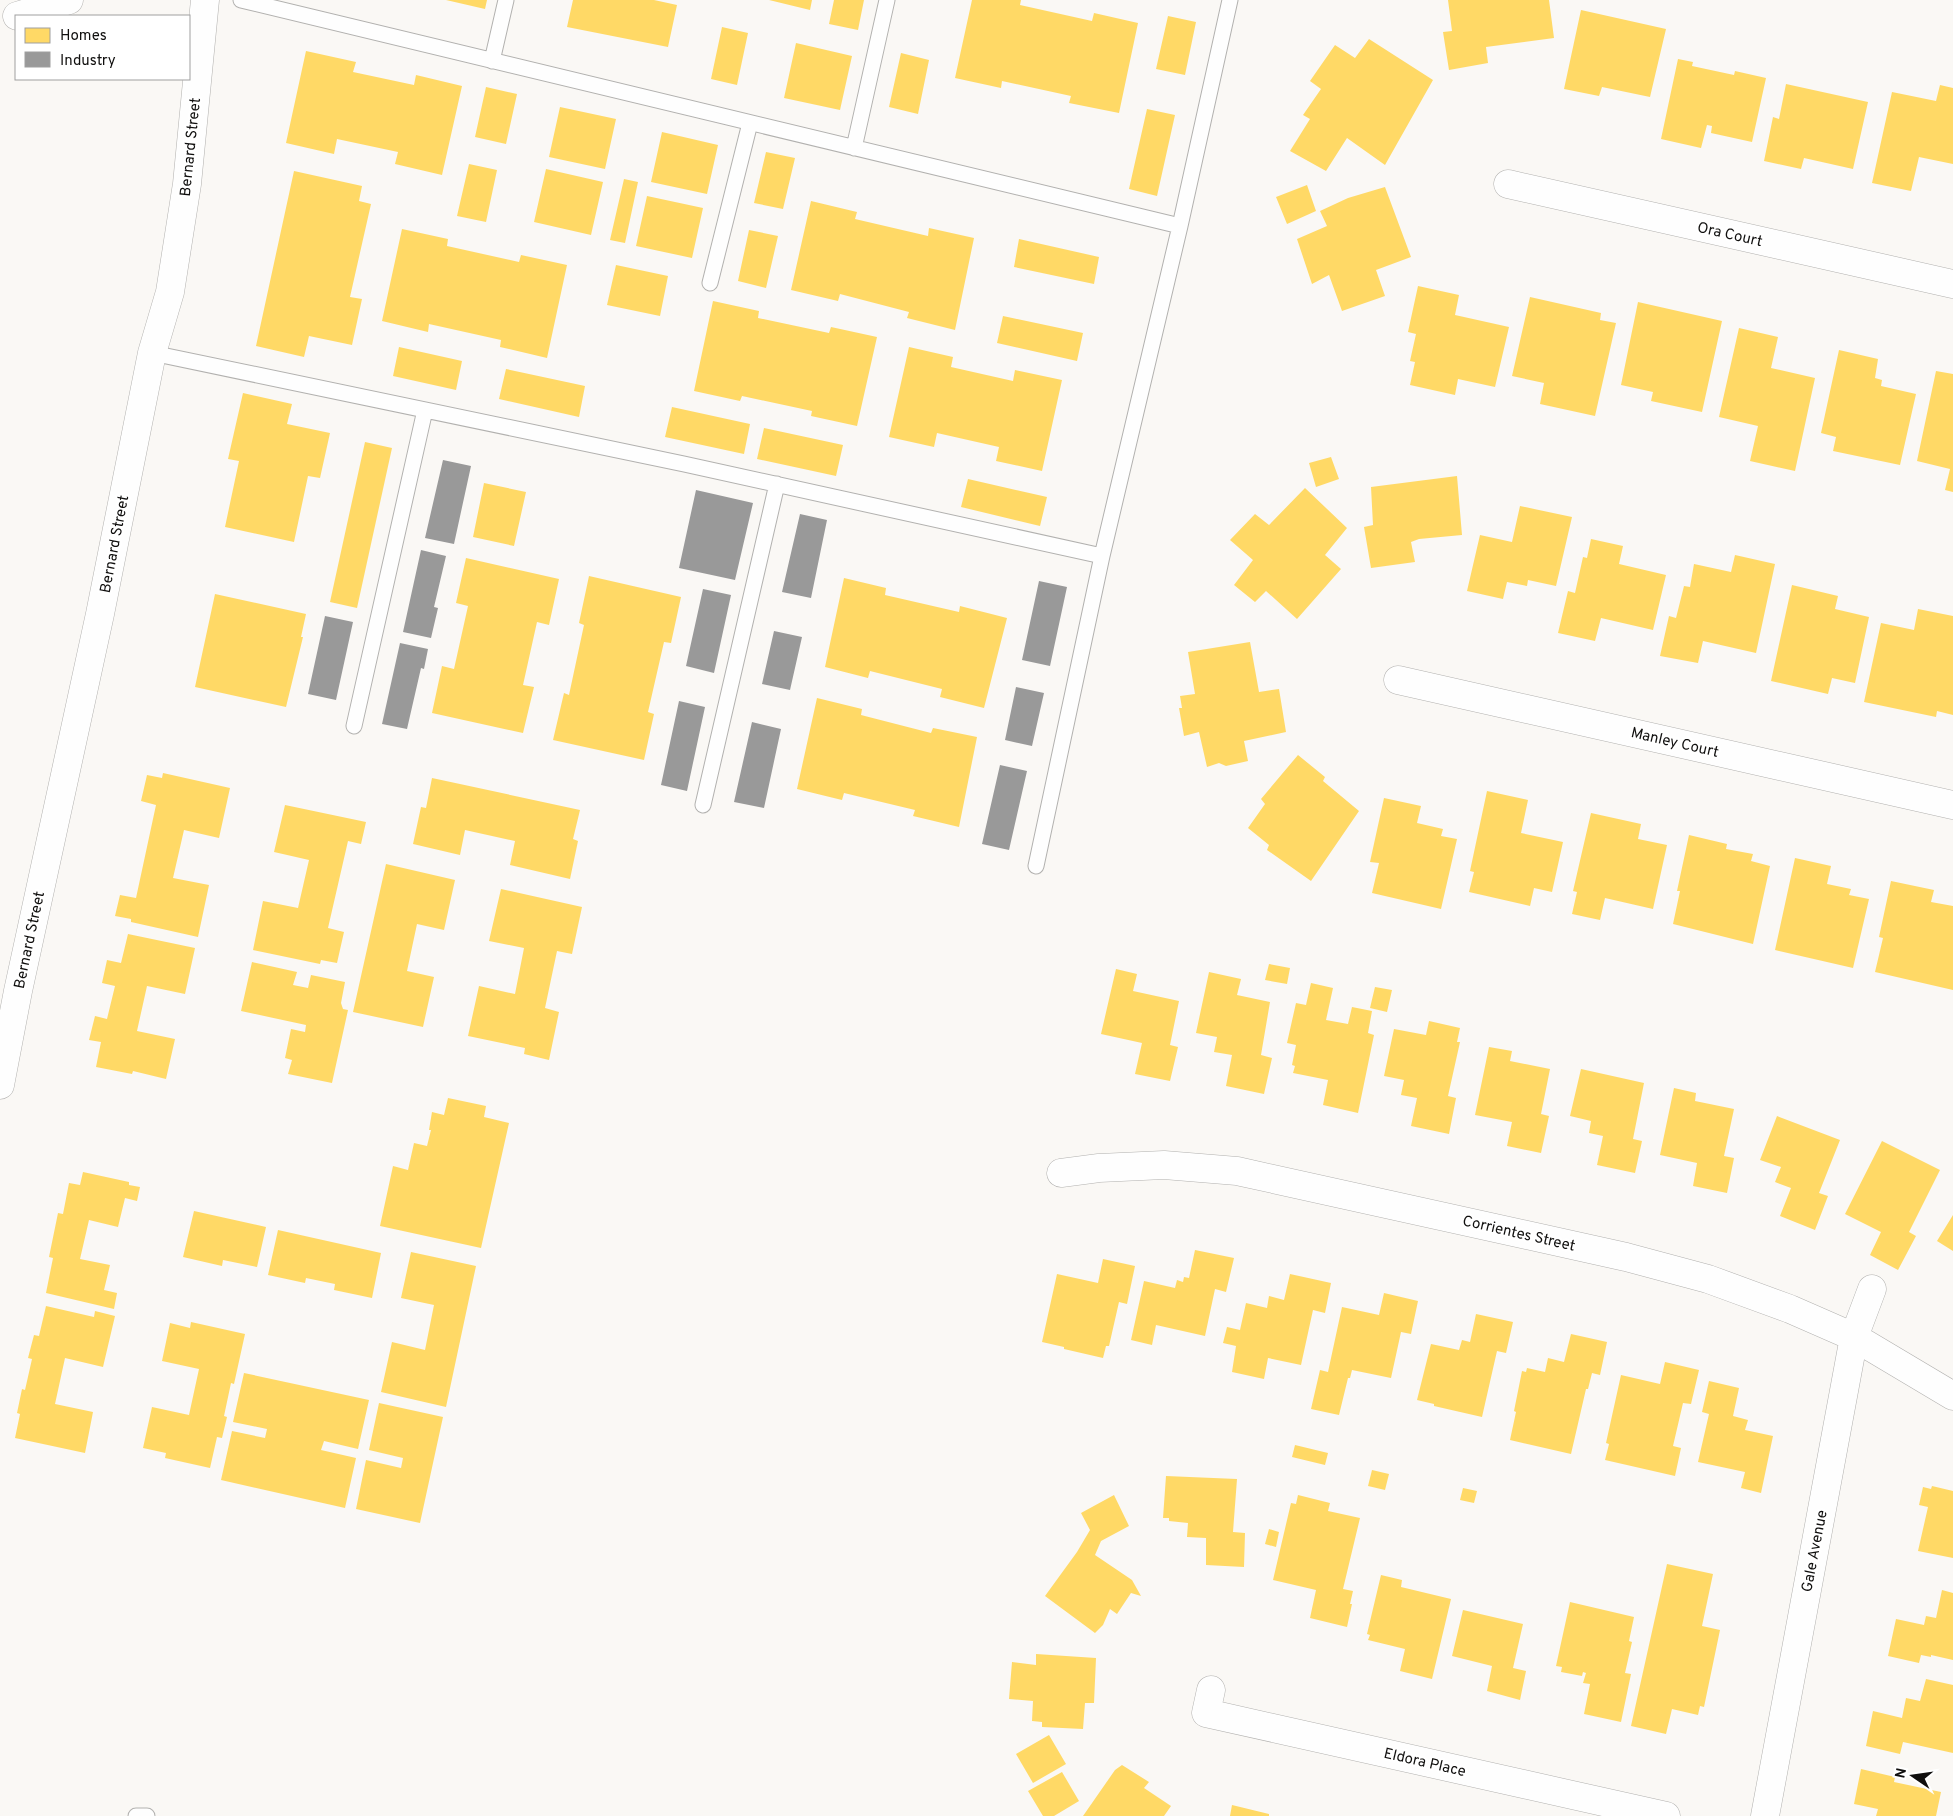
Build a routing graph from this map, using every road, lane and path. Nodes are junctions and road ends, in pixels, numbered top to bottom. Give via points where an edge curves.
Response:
1 (69, 0) edge
2 (205, 0) edge
3 (241, 0) edge
4 (506, 0) edge
5 (888, 0) edge
6 (1230, 0) edge
7 (19, 15) edge
8 (15, 16) edge
9 (0, 21) edge
10 (492, 61) junction
11 (750, 122) junction
12 (854, 148) junction
13 (1508, 184) dead end
14 (1180, 226) junction
15 (710, 283) dead end
16 (1953, 284) edge
17 (152, 353) junction
18 (425, 410) junction
19 (777, 484) junction
20 (1102, 556) junction
21 (1398, 680) dead end
22 (354, 726) dead end
23 (702, 805) dead end
24 (1953, 805) edge
25 (1036, 866) dead end
26 (0, 1085) edge
27 (1061, 1174) dead end
28 (1872, 1289) dead end
29 (1854, 1337) junction
30 (1953, 1396) edge
31 (1211, 1690) dead end
32 (136, 1816) edge
33 (147, 1816) edge
34 (1666, 1816) edge
35 (1765, 1816) edge

1 - 7 street
2 - 17 street, Bernard Street via 187,184 170,292
3 - 10 lane
4 - 10 lane
5 - 12 lane
6 - 14 lane
8 - 9 street
10 - 11 lane
11 - 12 lane
11 - 15 lane
12 - 14 lane
13 - 16 street, Ora Court
14 - 20 lane
17 - 18 lane
17 - 26 street, Bernard Street
18 - 19 lane
18 - 22 lane
19 - 20 lane
19 - 23 lane
20 - 25 lane
21 - 24 street, Manley Court
27 - 29 street, Corrientes Street via 1099,1168 1164,1165 1237,1171 1699,1276 1790,1309
28 - 29 street, Gale Avenue
29 - 30 street, Corrientes Street
29 - 35 street, Gale Avenue
31 - 34 street, Eldora Place via 1206,1713
32 - 33 lane

